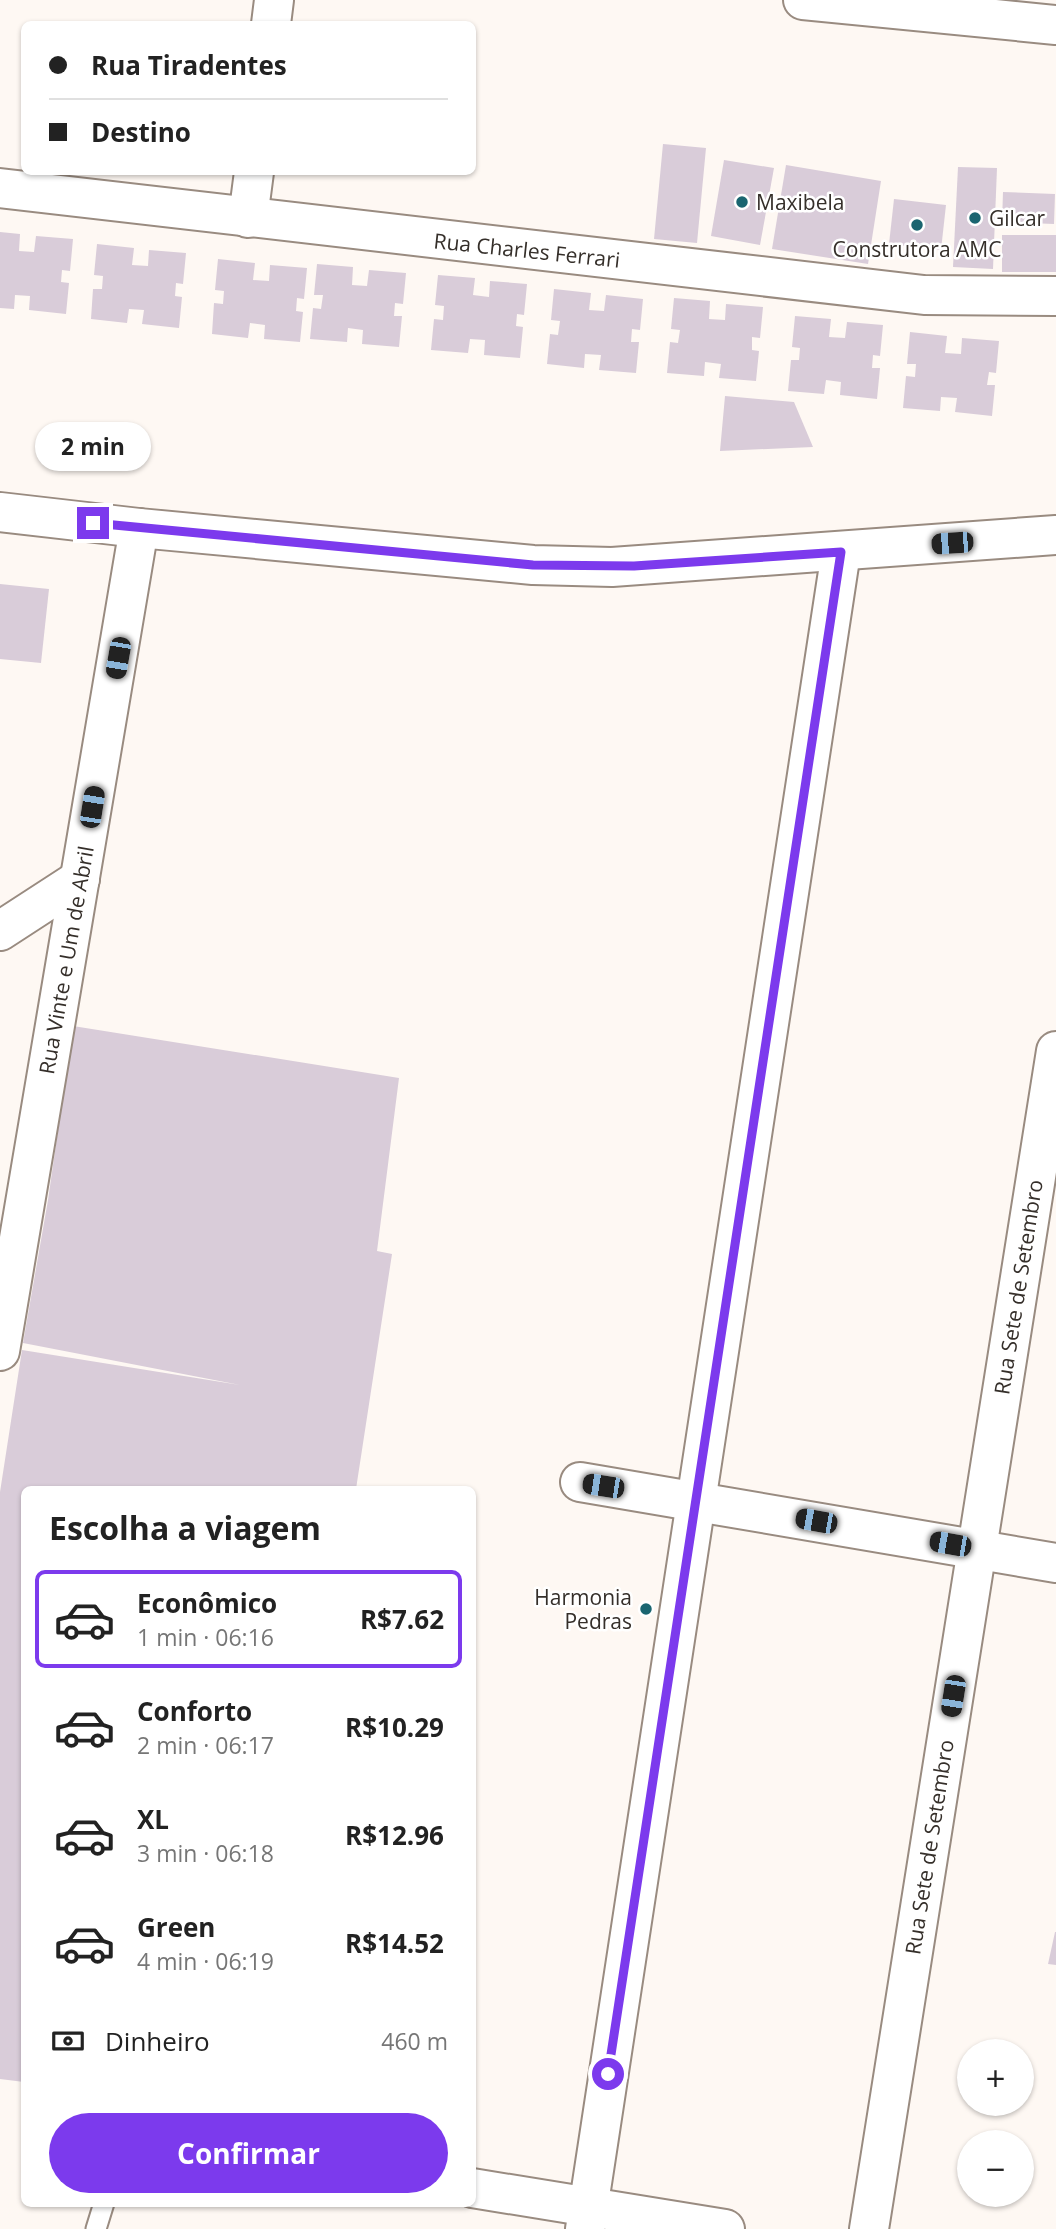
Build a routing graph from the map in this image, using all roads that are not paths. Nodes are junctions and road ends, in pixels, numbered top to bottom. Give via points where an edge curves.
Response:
1 (274, 0) edge
2 (803, 0) edge
3 (271, 21) edge
4 (1056, 25) edge
5 (254, 175) edge
6 (0, 188) edge
7 (248, 218) junction
8 (1056, 296) edge
9 (0, 512) edge
10 (139, 528) junction
11 (1056, 535) edge
12 (841, 552) junction
13 (80, 879) junction
14 (0, 931) edge
15 (1056, 1051) edge
16 (0, 1351) edge
17 (580, 1482) dead end
18 (696, 1501) junction
19 (976, 1548) junction
20 (1056, 1563) edge
21 (476, 2189) edge
22 (103, 2207) edge
23 (586, 2218) edge
24 (96, 2229) edge
25 (725, 2229) edge
26 (869, 2229) edge

1 - 3 street
2 - 4 street
5 - 7 street
6 - 7 street, Rua Charles Ferrari
7 - 8 street, Rua Charles Ferrari via 924,295
9 - 10 street
10 - 12 street via 533,565 623,567
10 - 13 street, Rua Vinte e Um de Abril
11 - 12 street
12 - 18 street
13 - 14 street
13 - 16 street, Rua Vinte e Um de Abril
15 - 19 street, Rua Sete de Setembro
17 - 18 street
18 - 19 street
18 - 23 street
19 - 20 street
19 - 26 street, Rua Sete de Setembro
21 - 23 street
22 - 24 lane
23 - 25 street

